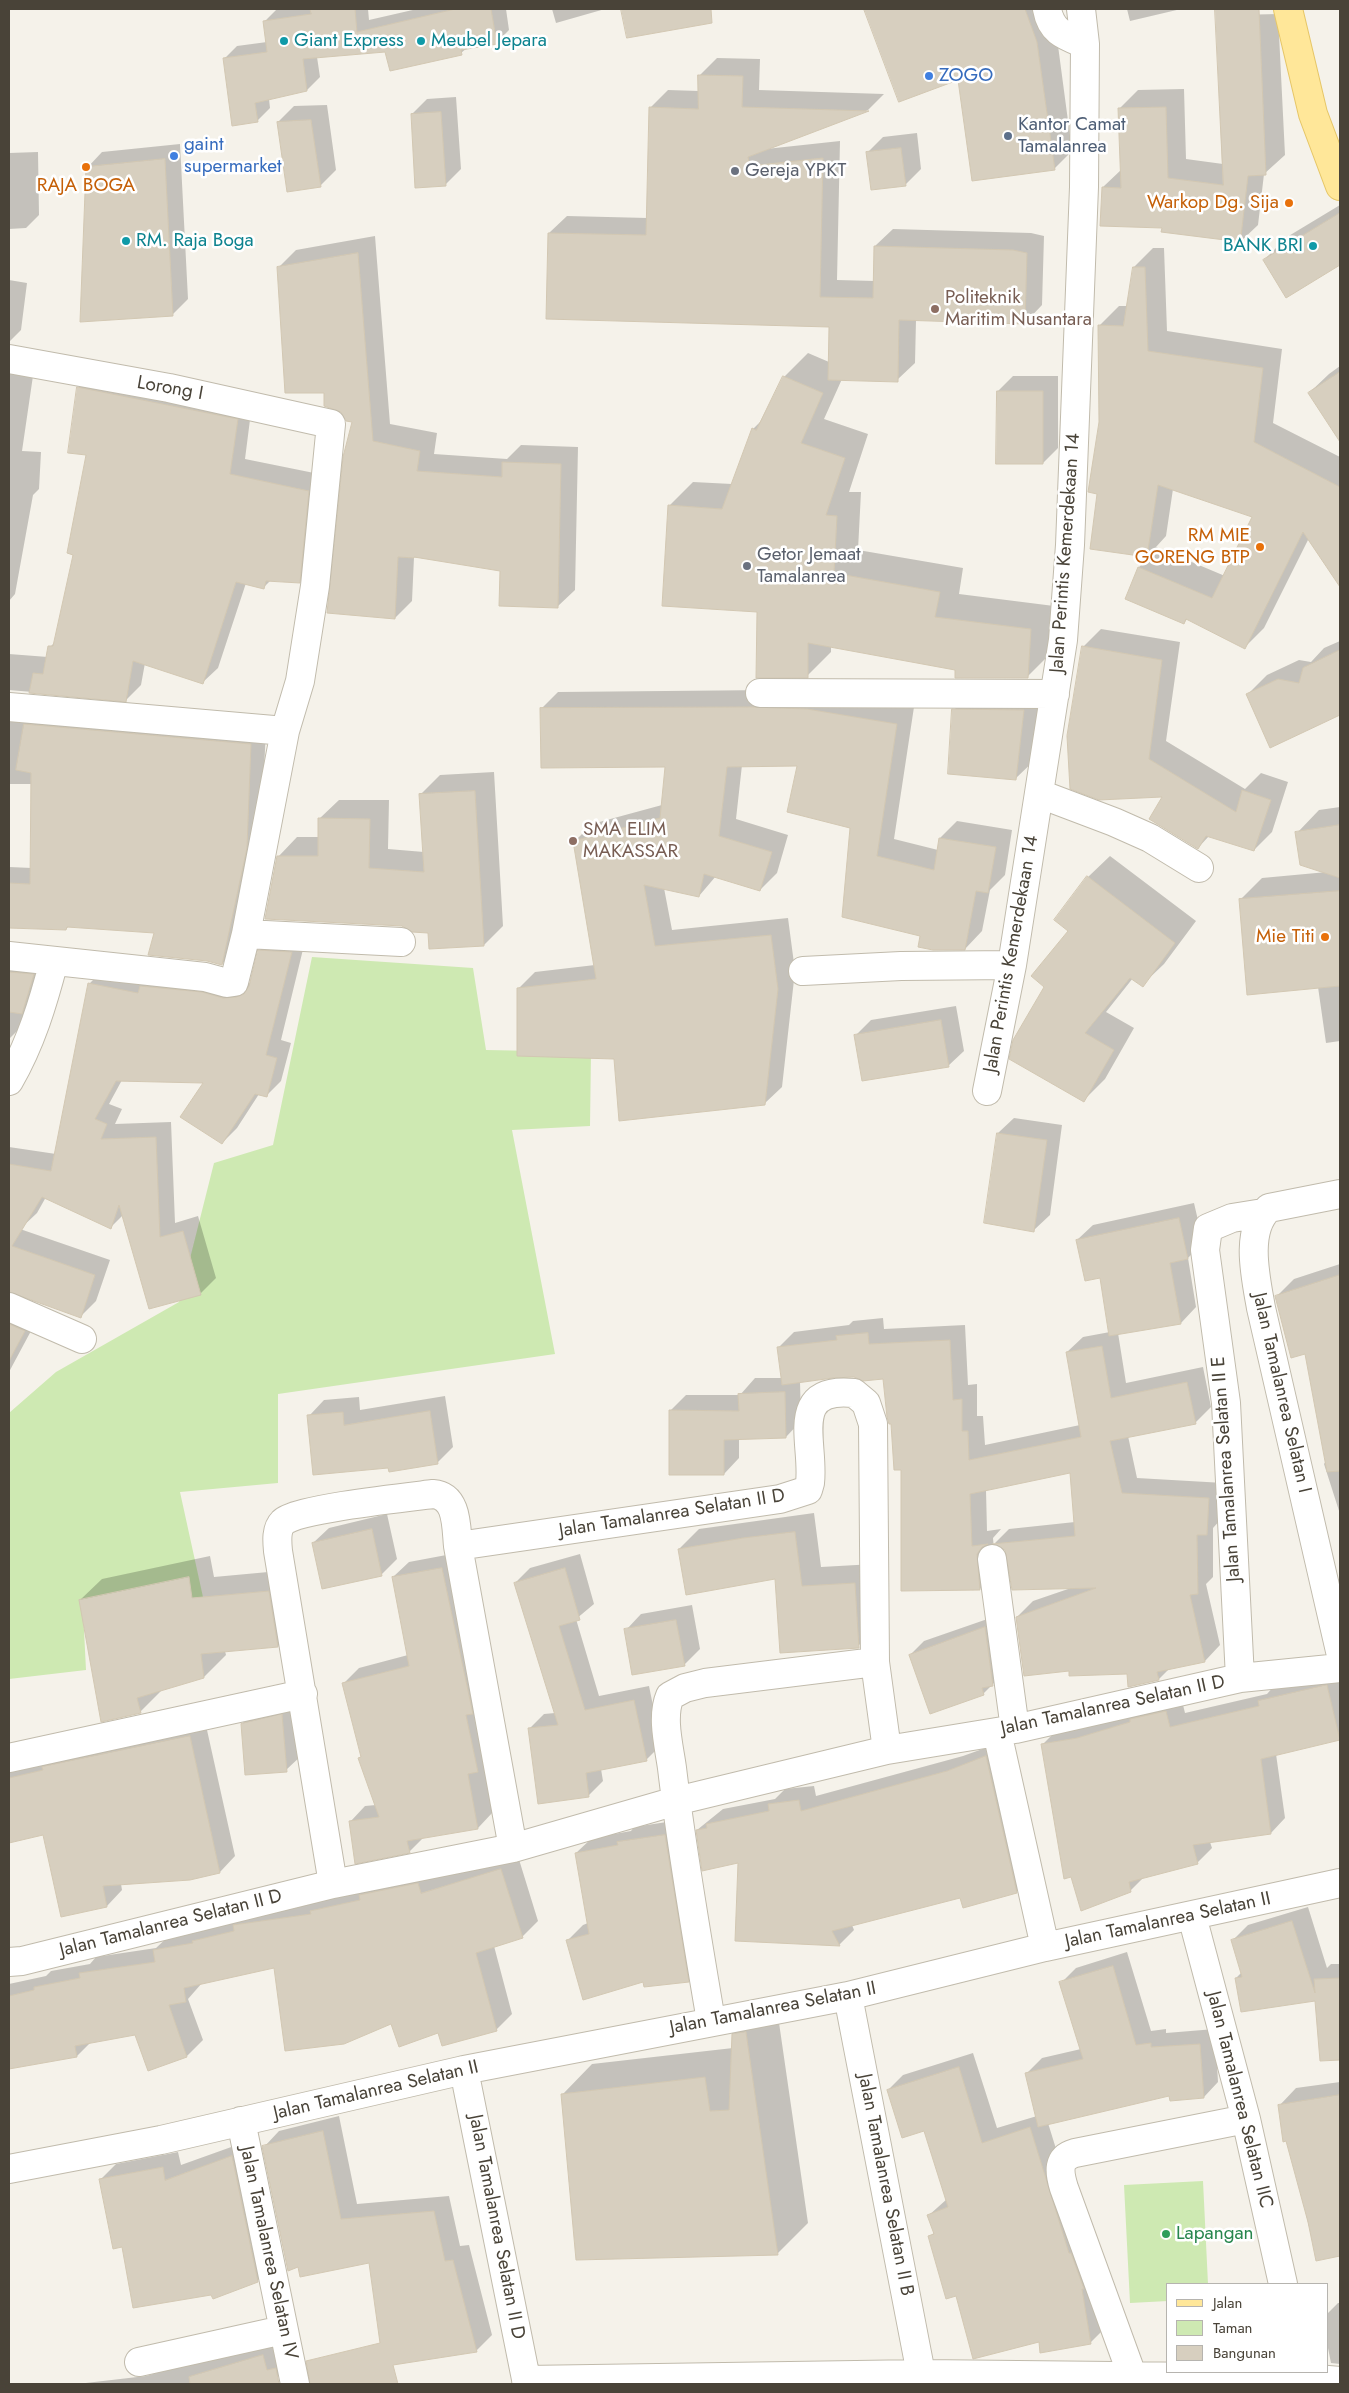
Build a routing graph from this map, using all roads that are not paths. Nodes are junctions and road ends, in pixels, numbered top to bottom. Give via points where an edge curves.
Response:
1 (1047, 9) edge
2 (1081, 9) edge
3 (1288, 9) edge
4 (1085, 44) junction
5 (1340, 186) edge
6 (9, 359) edge
7 (760, 693) dead end
8 (1055, 694) junction
9 (9, 707) edge
10 (285, 731) junction
11 (1040, 794) junction
12 (1199, 868) dead end
13 (246, 934) junction
14 (401, 942) dead end
15 (9, 956) edge
16 (54, 961) junction
17 (1012, 965) junction
18 (802, 971) dead end
19 (9, 1081) edge
20 (987, 1091) dead end
21 (1340, 1194) edge
22 (1263, 1213) junction
23 (9, 1307) edge
24 (82, 1339) dead end
25 (458, 1546) junction
26 (992, 1559) dead end
27 (1340, 1652) edge
28 (875, 1662) junction
29 (1340, 1668) edge
30 (1240, 1678) junction
31 (303, 1694) junction
32 (1006, 1730) junction
33 (887, 1750) junction
34 (9, 1758) edge
35 (676, 1801) junction
36 (513, 1848) junction
37 (333, 1884) junction
38 (1340, 1884) edge
39 (1192, 1916) junction
40 (1045, 1947) junction
41 (9, 1962) edge
42 (848, 1996) junction
43 (711, 2021) junction
44 (464, 2070) junction
45 (1246, 2119) junction
46 (241, 2121) junction
47 (9, 2169) edge
48 (1283, 2283) edge
49 (283, 2330) junction
50 (139, 2362) dead end
51 (1132, 2375) junction
52 (1303, 2375) edge
53 (923, 2379) edge
54 (1340, 2381) edge
55 (526, 2382) edge
56 (295, 2384) edge

1 - 4 street via 1058,33
2 - 4 street, Jalan Perintis Kemerdekaan 14
3 - 5 main road via 1313,114
4 - 8 street, Jalan Perintis Kemerdekaan 14 via 1084,187 1070,545 1063,640
6 - 10 street, Lorong I via 169,388 331,424 315,586 300,681
7 - 8 street
8 - 11 street, Jalan Perintis Kemerdekaan 14
9 - 10 street
10 - 13 street
11 - 12 street via 1150,838
11 - 17 street, Jalan Perintis Kemerdekaan 14
13 - 14 street
13 - 16 street via 235,980 231,984 188,975
15 - 16 street
16 - 19 street via 34,1030
17 - 18 street
17 - 20 street, Jalan Perintis Kemerdekaan 14
21 - 22 street via 1278,1205
22 - 27 street, Jalan Tamalanrea Selatan I via 1256,1227 1257,1284
22 - 30 street, Jalan Tamalanrea Selatan II E via 1232,1218 1208,1228 1204,1250 1226,1403
23 - 24 street
25 - 28 street, Jalan Tamalanrea Selatan II D via 798,1494 808,1490 810,1483 810,1410 825,1395 854,1393 866,1403 873,1424
25 - 31 street via 454,1512 439,1494 313,1512 289,1517 283,1522 279,1528 278,1551
25 - 36 street
26 - 32 street
28 - 33 street, Jalan Tamalanrea Selatan II D
28 - 35 street via 705,1683 670,1696 666,1707
29 - 30 street, Jalan Tamalanrea Selatan II D
30 - 32 street, Jalan Tamalanrea Selatan II D
31 - 34 street
31 - 37 street
32 - 33 street, Jalan Tamalanrea Selatan II D
32 - 40 street
33 - 35 street, Jalan Tamalanrea Selatan II D
35 - 36 street, Jalan Tamalanrea Selatan II D
35 - 43 street
36 - 37 street, Jalan Tamalanrea Selatan II D
37 - 41 street, Jalan Tamalanrea Selatan II D
38 - 39 street, Jalan Tamalanrea Selatan II
39 - 40 street, Jalan Tamalanrea Selatan II
39 - 45 street, Jalan Tamalanrea Selatan IIC
40 - 42 street, Jalan Tamalanrea Selatan II
42 - 43 street, Jalan Tamalanrea Selatan II
42 - 53 street, Jalan Tamalanrea Selatan II B
43 - 44 street, Jalan Tamalanrea Selatan II
44 - 46 street, Jalan Tamalanrea Selatan II
44 - 55 street, Jalan Tamalanrea Selatan II D
45 - 48 street, Jalan Tamalanrea Selatan IIC
45 - 51 street via 1075,2153 1067,2155 1061,2163 1059,2173
46 - 47 street, Jalan Tamalanrea Selatan II
46 - 49 street, Jalan Tamalanrea Selatan IV
49 - 50 street
49 - 56 street, Jalan Tamalanrea Selatan IV
51 - 52 street
51 - 53 street
52 - 54 street
53 - 55 street

